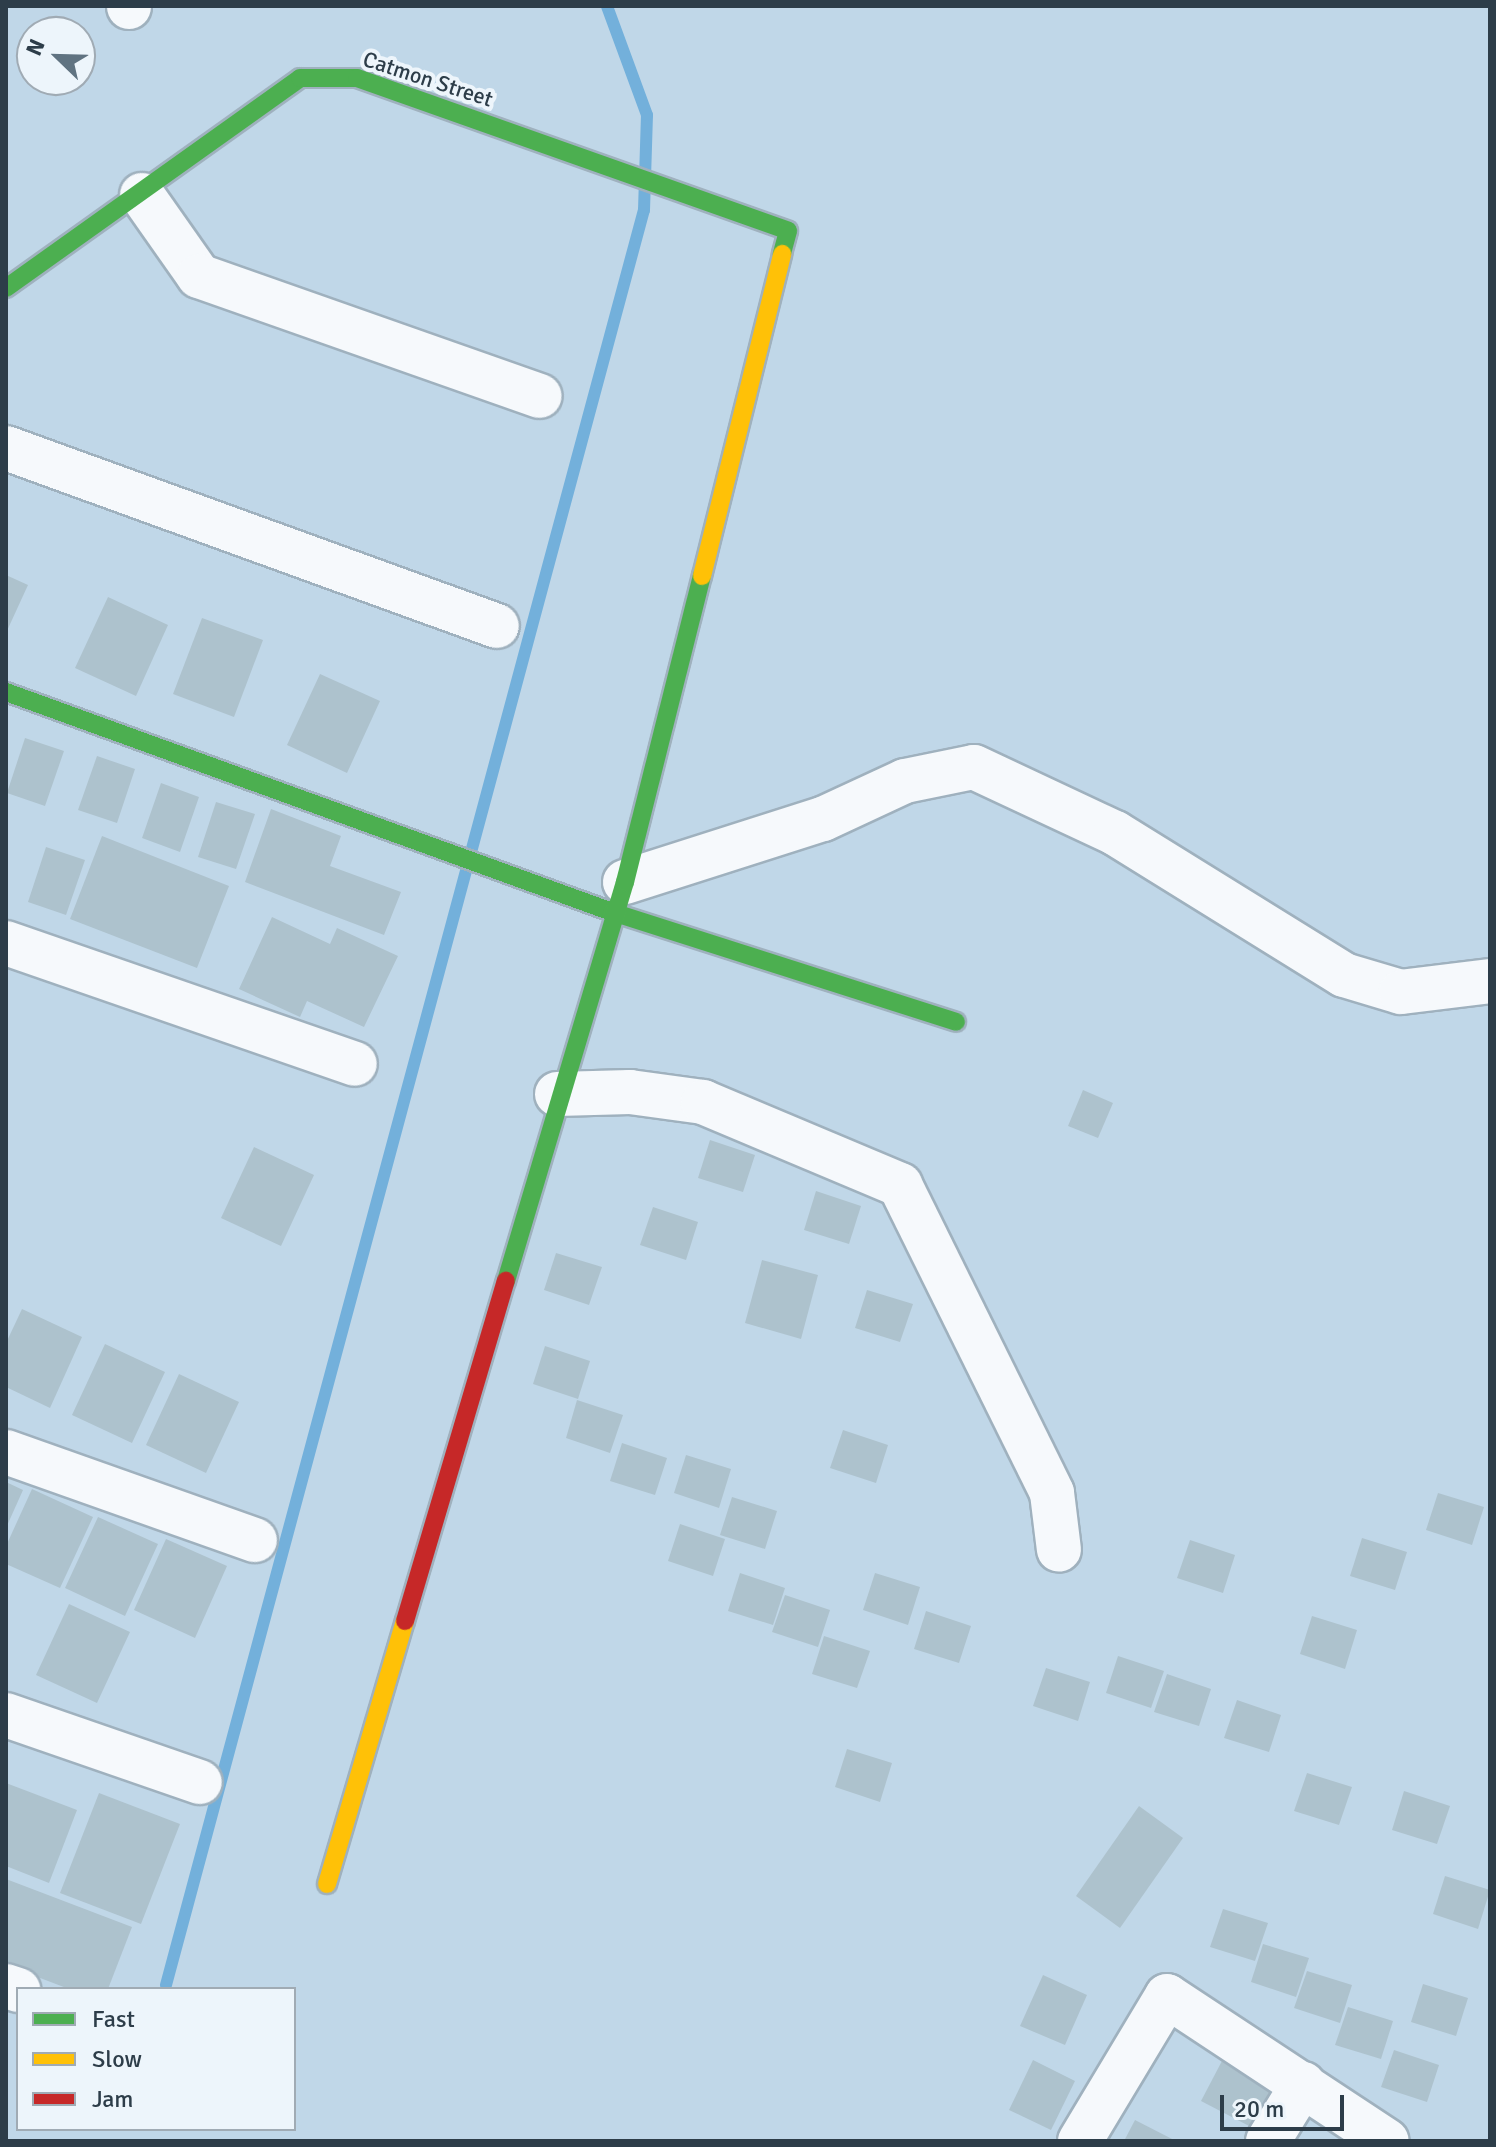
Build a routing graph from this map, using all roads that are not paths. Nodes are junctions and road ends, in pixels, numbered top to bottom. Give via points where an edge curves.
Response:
1 (142, 195) junction
2 (6, 288) edge
3 (539, 396) dead end
4 (6, 448) edge
5 (497, 626) dead end
6 (6, 692) edge
7 (619, 897) junction
8 (6, 943) edge
9 (1490, 981) edge
10 (956, 1022) dead end
11 (355, 1064) dead end
12 (557, 1094) junction
13 (6, 1452) edge
14 (255, 1540) dead end
15 (1059, 1550) dead end
16 (6, 1715) edge
17 (200, 1782) dead end
18 (327, 1884) dead end
19 (1303, 2084) junction
20 (1080, 2141) edge
21 (1268, 2141) edge
22 (1387, 2141) edge

1 - 2 street, Catmon Street
1 - 3 street via 199,276
1 - 7 street, Catmon Street via 300,78 357,78 788,231
4 - 5 street
6 - 7 street
7 - 9 street via 823,819 905,781 974,767 1115,833 1344,975 1401,992
7 - 10 street
7 - 12 street
8 - 11 street
12 - 15 street via 630,1092 703,1102 900,1185 1041,1467
12 - 18 street
13 - 14 street
16 - 17 street
19 - 20 street via 1167,1996
19 - 21 street
19 - 22 street

